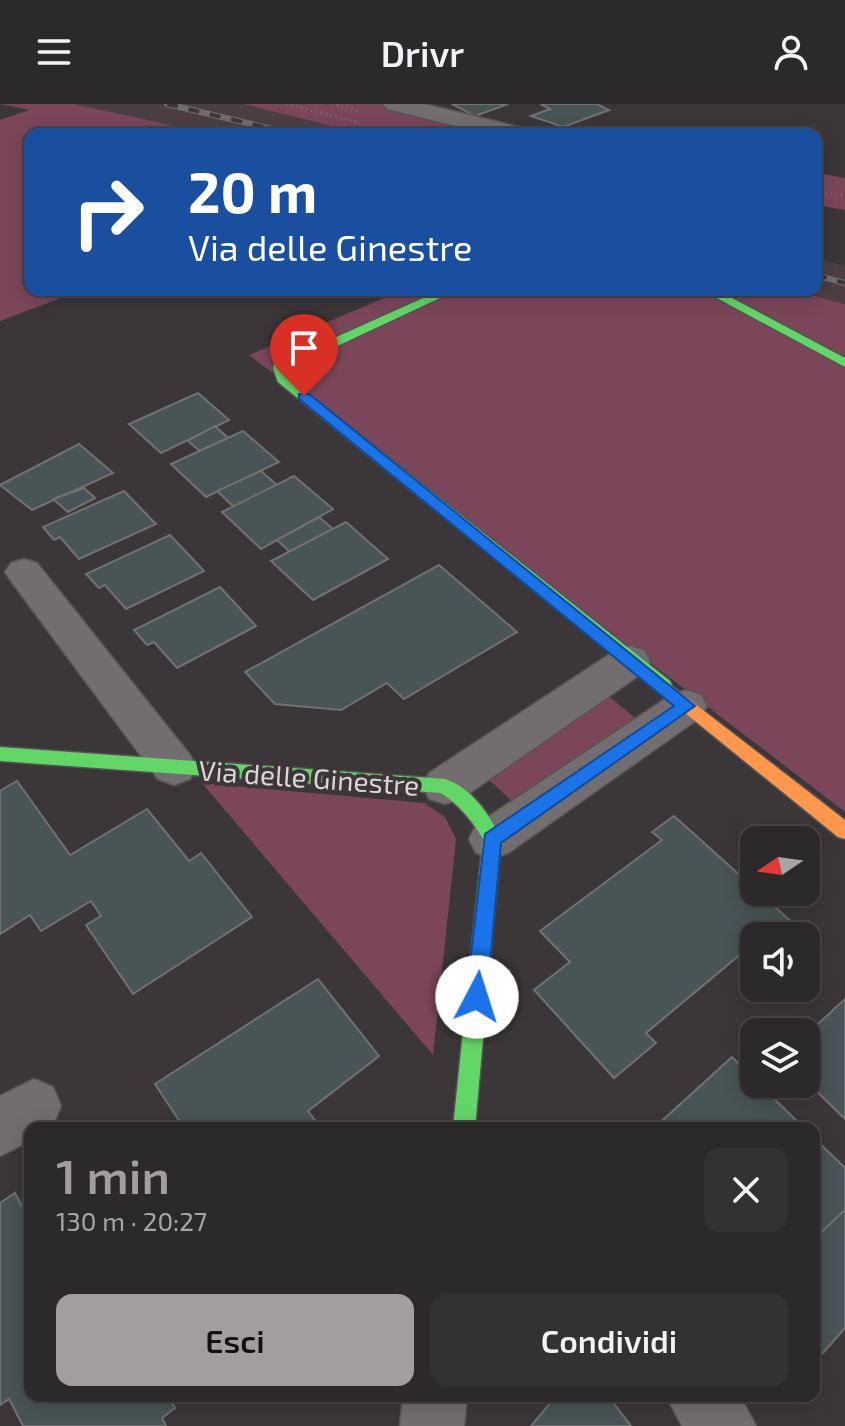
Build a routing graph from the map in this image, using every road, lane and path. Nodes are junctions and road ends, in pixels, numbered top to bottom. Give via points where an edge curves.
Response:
1 (287, 104) edge
2 (395, 104) edge
3 (368, 125) dead end
4 (493, 128) edge
5 (822, 192) edge
6 (845, 195) edge
7 (438, 296) edge
8 (719, 296) edge
9 (845, 363) edge
10 (24, 572) dead end
11 (630, 661) junction
12 (686, 706) junction
13 (0, 754) edge
14 (174, 767) junction
15 (445, 786) junction
16 (845, 831) edge
17 (492, 839) junction
18 (466, 1122) edge
19 (434, 1402) edge
20 (703, 1402) edge
21 (432, 1426) edge
22 (724, 1426) edge

1 - 3 path
2 - 4 street
5 - 6 path
7 - 11 street via 279,368 285,382
8 - 9 street
10 - 14 street, Via delle Ginestre
11 - 12 street
11 - 15 street, Via delle Ginestre
12 - 16 street
12 - 17 street
13 - 14 street, Via delle Ginestre
14 - 15 street, Via delle Ginestre
15 - 17 street, Via delle Ginestre via 482,817
17 - 18 street
19 - 21 street
20 - 22 street

